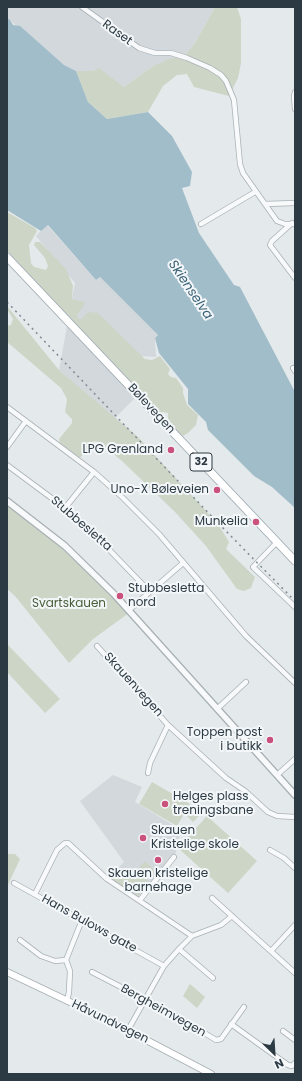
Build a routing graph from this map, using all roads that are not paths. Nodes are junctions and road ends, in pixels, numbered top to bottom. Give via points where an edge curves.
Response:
1 (82, 7) edge
2 (295, 92) edge
3 (295, 109) edge
4 (255, 192) junction
5 (295, 203) edge
6 (265, 204) junction
7 (293, 223) edge
8 (201, 224) dead end
9 (7, 257) edge
10 (295, 278) edge
11 (7, 407) edge
12 (26, 421) junction
13 (7, 447) edge
14 (7, 465) edge
15 (94, 472) junction
16 (7, 500) edge
17 (65, 508) junction
18 (277, 542) junction
19 (295, 560) edge
20 (183, 563) junction
21 (149, 591) junction
22 (295, 607) edge
23 (129, 610) junction
24 (97, 646) dead end
25 (246, 682) dead end
26 (295, 683) edge
27 (217, 709) junction
28 (168, 725) junction
29 (295, 759) edge
30 (148, 772) dead end
31 (277, 775) junction
32 (295, 795) edge
33 (295, 817) edge
34 (270, 850) dead end
35 (174, 858) dead end
36 (295, 868) edge
37 (14, 883) dead end
38 (35, 894) junction
39 (212, 898) dead end
40 (140, 900) junction
41 (232, 916) junction
42 (82, 920) junction
43 (295, 925) edge
44 (192, 936) junction
45 (20, 940) dead end
46 (179, 949) junction
47 (271, 950) junction
48 (66, 960) junction
49 (164, 966) junction
50 (7, 972) edge
51 (92, 972) dead end
52 (295, 973) edge
53 (213, 978) dead end
54 (145, 1000) junction
55 (67, 1001) junction
56 (244, 1007) dead end
57 (231, 1024) junction
58 (128, 1030) junction
59 (283, 1031) dead end
60 (295, 1040) edge
61 (295, 1063) edge
62 (211, 1074) edge

1 - 4 street, Raset via 138,48 187,58 210,68 226,81 236,107 241,169
2 - 3 street
4 - 6 street, Raset
4 - 8 street
5 - 6 street
6 - 7 street, Raset via 277,221
7 - 10 street via 271,242 271,246
9 - 18 main road, Bølevegen / 32
11 - 12 street
12 - 13 street
12 - 15 street
14 - 17 street, Stubbesletta
15 - 17 street
15 - 20 street via 159,534
16 - 23 street via 65,546
17 - 21 street, Stubbesletta via 116,555
18 - 19 main road, Bølevegen / 32
18 - 22 street via 253,567
20 - 21 street
20 - 26 street via 242,632
21 - 23 street
23 - 27 street
24 - 28 street, Skauenvegen
25 - 27 street
27 - 31 street
28 - 30 street, Skauenvegen
28 - 33 street, Skauenvegen via 264,810 276,816
29 - 31 street
31 - 32 street
34 - 36 street
35 - 40 street
37 - 38 street, Hans Bulows gate
38 - 40 street via 57,850 68,843 107,878
38 - 42 street, Hans Bulows gate
39 - 41 street
40 - 44 street
41 - 44 street via 221,925
41 - 47 street
42 - 48 street
42 - 49 street, Hans Bulows gate
43 - 47 street
44 - 46 street
45 - 48 street via 42,956 55,961
46 - 49 street
46 - 53 street
47 - 52 street
48 - 55 street via 70,971
49 - 54 street
50 - 55 main road, Håvundvegen
51 - 54 street, Bergheimvegen
54 - 57 street, Bergheimvegen via 214,1040 220,1039
54 - 58 street
55 - 58 main road, Håvundvegen
56 - 57 street, Bergheimvegen
57 - 61 street via 288,1065 292,1066
58 - 62 main road, Håvundvegen
59 - 60 street

